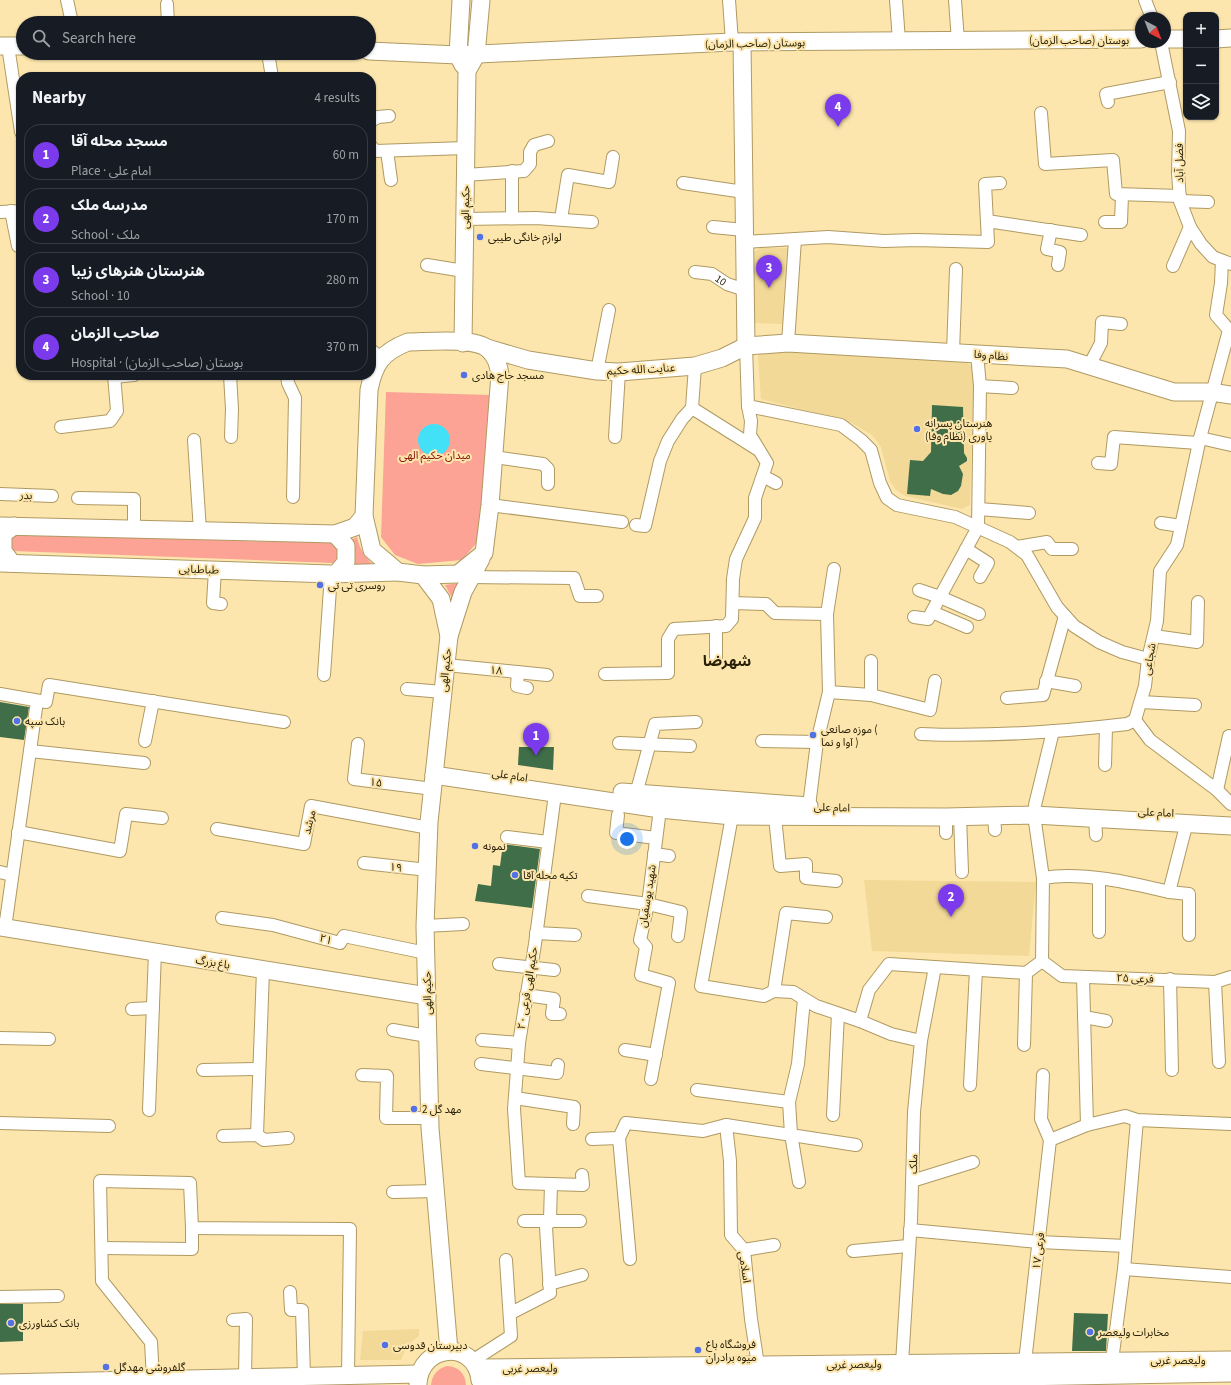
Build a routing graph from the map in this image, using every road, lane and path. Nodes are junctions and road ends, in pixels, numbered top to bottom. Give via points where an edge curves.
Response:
1 (67, 0) edge
2 (461, 0) edge
3 (481, 0) edge
4 (729, 0) edge
5 (896, 0) edge
6 (956, 0) edge
7 (1145, 0) edge
8 (167, 4) dead end
9 (1150, 12) edge
10 (70, 16) edge
11 (168, 16) edge
12 (1231, 38) edge
13 (1135, 39) edge
14 (1171, 39) edge
15 (1183, 39) edge
16 (1219, 39) edge
17 (958, 40) junction
18 (899, 41) junction
19 (737, 42) junction
20 (10, 46) edge
21 (1162, 48) edge
22 (376, 51) edge
23 (476, 55) junction
24 (458, 56) junction
25 (269, 60) edge
26 (467, 71) junction
27 (271, 72) edge
28 (1170, 82) junction
29 (16, 93) edge
30 (1108, 102) dead end
31 (1041, 113) dead end
32 (389, 116) dead end
33 (376, 118) edge
34 (548, 141) dead end
35 (466, 148) junction
36 (376, 151) edge
37 (387, 151) junction
38 (613, 158) dead end
39 (512, 171) junction
40 (465, 175) junction
41 (391, 180) dead end
42 (683, 183) dead end
43 (1000, 183) dead end
44 (744, 192) junction
45 (1122, 195) junction
46 (1180, 199) junction
47 (1208, 202) dead end
48 (11, 211) edge
49 (512, 218) junction
50 (464, 219) junction
51 (561, 219) junction
52 (592, 222) dead end
53 (987, 222) junction
54 (1105, 222) dead end
55 (713, 227) dead end
56 (1190, 227) junction
57 (1051, 230) junction
58 (1081, 235) dead end
59 (16, 236) edge
60 (744, 236) junction
61 (795, 239) junction
62 (1227, 262) edge
63 (427, 265) dead end
64 (1058, 265) dead end
65 (1173, 266) dead end
66 (956, 268) dead end
67 (464, 271) junction
68 (695, 272) dead end
69 (745, 290) junction
70 (609, 310) dead end
71 (1122, 324) dead end
72 (463, 343) junction
73 (788, 343) junction
74 (746, 346) junction
75 (487, 348) junction
76 (953, 352) junction
77 (376, 354) edge
78 (977, 354) junction
79 (695, 366) junction
80 (1089, 366) junction
81 (597, 371) junction
82 (620, 372) junction
83 (114, 380) edge
84 (230, 380) edge
85 (288, 380) edge
86 (371, 380) edge
87 (980, 386) junction
88 (1012, 388) dead end
89 (1211, 392) junction
90 (1231, 395) edge
91 (748, 406) junction
92 (692, 408) junction
93 (61, 427) dead end
94 (232, 437) dead end
95 (615, 437) dead end
96 (194, 440) dead end
97 (1199, 441) junction
98 (1231, 445) edge
99 (759, 450) junction
100 (494, 457) junction
101 (1098, 463) dead end
102 (763, 476) junction
103 (776, 483) dead end
104 (548, 484) dead end
105 (0, 494) edge
106 (52, 496) dead end
107 (293, 497) dead end
108 (78, 498) dead end
109 (490, 505) junction
110 (979, 509) junction
111 (1029, 513) dead end
112 (364, 516) junction
113 (622, 522) dead end
114 (1161, 523) dead end
115 (636, 524) dead end
116 (7, 526) edge
117 (1181, 526) junction
118 (978, 527) junction
119 (134, 529) junction
120 (200, 531) junction
121 (335, 534) junction
122 (1017, 547) junction
123 (966, 549) junction
124 (1072, 549) dead end
125 (484, 553) junction
126 (6, 563) edge
127 (834, 569) dead end
128 (214, 570) junction
129 (398, 572) junction
130 (333, 574) junction
131 (424, 575) junction
132 (472, 577) junction
133 (980, 577) dead end
134 (919, 590) dead end
135 (598, 596) dead end
136 (940, 597) junction
137 (1198, 602) dead end
138 (733, 603) junction
139 (221, 604) dead end
140 (932, 612) junction
141 (827, 614) junction
142 (978, 614) dead end
143 (1065, 616) junction
144 (914, 617) dead end
145 (716, 626) junction
146 (967, 627) dead end
147 (448, 636) junction
148 (1154, 636) junction
149 (1148, 659) junction
150 (716, 660) dead end
151 (871, 661) dead end
152 (446, 665) junction
153 (518, 672) junction
154 (606, 674) dead end
155 (547, 675) dead end
156 (324, 676) dead end
157 (935, 681) dead end
158 (1046, 681) junction
159 (1075, 686) dead end
160 (527, 688) dead end
161 (407, 689) dead end
162 (443, 692) junction
163 (829, 692) junction
164 (0, 694) edge
165 (871, 695) junction
166 (1007, 698) dead end
167 (37, 701) junction
168 (153, 701) junction
169 (1141, 702) junction
170 (1195, 705) dead end
171 (1135, 720) junction
172 (284, 722) dead end
173 (696, 722) dead end
174 (1106, 727) junction
175 (1053, 731) junction
176 (921, 734) dead end
177 (1229, 736) dead end
178 (145, 740) dead end
179 (762, 741) dead end
180 (817, 742) junction
181 (619, 743) dead end
182 (358, 744) dead end
183 (649, 746) junction
184 (690, 746) dead end
185 (30, 751) junction
186 (144, 763) dead end
187 (1104, 765) dead end
188 (434, 776) junction
189 (1217, 790) junction
190 (555, 794) junction
191 (636, 794) junction
192 (1231, 804) edge
193 (809, 806) junction
194 (660, 809) junction
195 (1034, 810) junction
196 (618, 815) dead end
197 (732, 816) junction
198 (775, 816) junction
199 (1231, 816) edge
200 (1095, 817) junction
201 (162, 818) dead end
202 (951, 822) junction
203 (1187, 822) junction
204 (1231, 826) edge
205 (429, 828) junction
206 (217, 829) dead end
207 (18, 832) junction
208 (1096, 835) dead end
209 (508, 837) dead end
210 (656, 838) junction
211 (548, 842) junction
212 (654, 854) junction
213 (669, 856) dead end
214 (364, 863) dead end
215 (428, 870) junction
216 (0, 872) edge
217 (962, 872) dead end
218 (12, 874) junction
219 (1043, 878) junction
220 (1099, 879) junction
221 (836, 881) dead end
222 (1169, 892) junction
223 (588, 896) dead end
224 (648, 904) junction
225 (826, 917) dead end
226 (222, 918) dead end
227 (463, 924) dead end
228 (425, 926) junction
229 (2, 927) edge
230 (1099, 932) dead end
231 (536, 933) junction
232 (575, 935) dead end
233 (1189, 935) dead end
234 (678, 936) dead end
235 (155, 952) junction
236 (426, 953) junction
237 (1042, 961) junction
238 (499, 964) dead end
239 (531, 967) junction
240 (935, 967) junction
241 (263, 970) junction
242 (554, 970) dead end
243 (976, 970) junction
244 (1026, 973) junction
245 (1083, 977) junction
246 (1231, 977) edge
247 (1170, 979) junction
248 (1215, 982) junction
249 (774, 991) junction
250 (526, 995) junction
251 (426, 996) junction
252 (804, 999) junction
253 (153, 1008) junction
254 (132, 1009) dead end
255 (560, 1014) dead end
256 (838, 1014) junction
257 (1084, 1017) junction
258 (860, 1021) junction
259 (1106, 1021) dead end
260 (393, 1030) dead end
261 (428, 1036) junction
262 (0, 1038) edge
263 (49, 1039) dead end
264 (482, 1040) dead end
265 (921, 1040) junction
266 (519, 1043) junction
267 (1024, 1045) dead end
268 (625, 1050) dead end
269 (656, 1055) junction
270 (1219, 1062) dead end
271 (480, 1064) dead end
272 (558, 1065) dead end
273 (517, 1068) junction
274 (259, 1069) junction
275 (203, 1070) dead end
276 (1172, 1070) dead end
277 (362, 1075) dead end
278 (1043, 1075) dead end
279 (652, 1079) dead end
280 (970, 1085) dead end
281 (697, 1090) dead end
282 (515, 1098) junction
283 (789, 1102) junction
284 (149, 1110) dead end
285 (833, 1115) dead end
286 (430, 1118) junction
287 (1137, 1120) junction
288 (0, 1123) edge
289 (573, 1124) dead end
290 (1231, 1124) edge
291 (726, 1125) junction
292 (1087, 1125) junction
293 (109, 1126) dead end
294 (791, 1134) junction
295 (257, 1135) junction
296 (223, 1136) dead end
297 (288, 1138) dead end
298 (619, 1138) junction
299 (592, 1139) dead end
300 (1050, 1140) junction
301 (856, 1145) dead end
302 (973, 1162) dead end
303 (582, 1175) dead end
304 (912, 1181) junction
305 (799, 1182) dead end
306 (551, 1184) junction
307 (436, 1191) junction
308 (393, 1192) dead end
309 (550, 1220) junction
310 (580, 1221) dead end
311 (524, 1222) dead end
312 (192, 1228) junction
313 (910, 1230) junction
314 (1039, 1242) junction
315 (774, 1245) dead end
316 (908, 1246) junction
317 (1126, 1246) junction
318 (102, 1248) junction
319 (744, 1250) junction
320 (853, 1251) dead end
321 (630, 1259) dead end
322 (506, 1260) dead end
323 (1124, 1269) junction
324 (582, 1275) dead end
325 (1231, 1277) edge
326 (549, 1284) junction
327 (290, 1292) dead end
328 (58, 1296) dead end
329 (0, 1297) edge
330 (511, 1313) junction
331 (233, 1320) dead end
332 (449, 1351) junction
333 (1112, 1360) junction
334 (1231, 1360) edge
335 (1025, 1362) junction
336 (902, 1363) junction
337 (758, 1365) junction
338 (477, 1373) edge
339 (1231, 1373) edge
340 (348, 1375) junction
341 (304, 1376) junction
342 (153, 1379) junction
343 (419, 1379) edge
344 (1133, 1380) edge
345 (245, 1381) edge
346 (873, 1381) edge
347 (944, 1381) edge
348 (1018, 1381) edge
349 (0, 1382) edge
350 (748, 1382) edge

1 - 10 street
2 - 24 main road
3 - 23 main road
4 - 19 street
5 - 18 street
6 - 17 street
7 - 9 street
8 - 11 street
12 - 16 main road
13 - 17 main road, بوستان (صاحب الزمان)
14 - 15 main road
17 - 18 main road, بوستان (صاحب الزمان)
18 - 19 main road, بوستان (صاحب الزمان)
19 - 23 main road, بوستان (صاحب الزمان)
19 - 44 main road
20 - 29 street
21 - 28 street, فضل آباد
22 - 24 main road, بوستان (صاحب الزمان)
23 - 24 main road, بوستان (صاحب الزمان)
23 - 26 main road
24 - 26 main road
25 - 27 street
26 - 35 main road, حکیم الهی
28 - 30 street via 1106,94
28 - 46 street, فضل آباد via 1179,131
31 - 45 street via 1045,164 1113,160 1116,194
32 - 33 street
34 - 39 street via 534,145 530,152 530,164 524,171
35 - 37 street
35 - 40 main road, حکیم الهی
36 - 37 street
37 - 41 street
38 - 51 street via 609,182 568,175
39 - 40 street
39 - 49 street
40 - 50 main road, حکیم الهی
42 - 44 street
43 - 53 street via 985,184
44 - 60 main road
45 - 46 street
45 - 54 street via 1121,222
46 - 47 street
46 - 56 street, فضل آباد
48 - 59 street
49 - 50 street
49 - 51 street
50 - 67 main road, حکیم الهی
51 - 52 street
53 - 57 street
53 - 61 street via 988,242 884,241 828,237
55 - 60 street
56 - 62 street, فضل آباد via 1213,257
56 - 65 street
57 - 58 street
57 - 64 street via 1047,250 1060,252
60 - 61 street
60 - 69 main road
61 - 73 street
62 - 89 street, شجاعی via 1216,315 1229,330
63 - 67 street
66 - 76 street
67 - 72 main road, حکیم الهی
68 - 69 street, 10 via 712,274 727,284
69 - 74 main road
70 - 81 street
71 - 80 street via 1102,322 1101,343
72 - 75 main road via 475,343
72 - 77 main road via 408,342
73 - 74 main road, نظام وفا
73 - 76 main road, نظام وفا
74 - 79 main road, عنایت الله حکیم via 722,358
74 - 91 street
75 - 81 main road, عنایت الله حکیم via 528,360
75 - 100 main road via 497,360 500,374
76 - 78 main road, نظام وفا
78 - 80 main road, نظام وفا via 1067,359
78 - 87 street
79 - 82 main road, عنایت الله حکیم
79 - 92 street
80 - 89 main road, نظام وفا via 1174,392
81 - 82 main road, عنایت الله حکیم
82 - 95 street
83 - 93 street via 116,411 110,421
84 - 94 street
85 - 107 street via 295,398
86 - 112 main road
87 - 88 street
87 - 110 street
89 - 90 main road, نظام وفا
89 - 97 street, شجاعی
91 - 99 street via 750,435
91 - 118 street via 842,425 871,450 887,498 897,505 955,517
92 - 99 street
92 - 115 street via 668,441 660,461 645,526
96 - 120 street
97 - 98 street
97 - 101 street via 1114,437 1111,464
97 - 117 street, شجاعی
99 - 102 street via 767,463
100 - 104 street via 543,464 548,469
100 - 109 main road
102 - 103 street
102 - 138 street via 755,498 755,518 736,559
105 - 106 street, بدر
108 - 119 street via 134,499
109 - 113 street
109 - 125 main road
110 - 111 street
110 - 118 street
112 - 121 main road via 355,527
112 - 129 main road via 372,550
114 - 117 street
116 - 119 main road
116 - 126 main road via 3,534
117 - 148 street, شجاعی via 1177,545 1160,571
118 - 122 street
118 - 123 street
119 - 120 main road
120 - 121 main road
121 - 130 main road via 346,546 346,562
122 - 124 street via 1046,542 1052,549
122 - 143 street via 1027,555 1057,607
123 - 133 street via 988,563
123 - 136 street
125 - 131 main road via 458,574
125 - 132 main road
126 - 128 main road, طباطبایی
127 - 141 street
128 - 130 main road, طباطبایی
128 - 139 street via 213,603
129 - 130 main road, طباطبایی
129 - 131 main road
130 - 156 street
131 - 147 main road via 442,599
132 - 135 street via 574,578 580,596
132 - 147 main road via 463,592
134 - 136 street
136 - 140 street
136 - 142 street
137 - 148 street via 1197,642
138 - 141 street via 766,604 775,613
138 - 145 street via 732,619 726,626
140 - 144 street via 928,619
140 - 146 street
141 - 163 street
143 - 149 street via 1074,626 1099,642
143 - 158 street
145 - 150 street
145 - 154 street via 674,629 668,639 668,673
147 - 152 main road, حکیم الهی
148 - 149 street, شجاعی
149 - 169 street, شجاعی
151 - 165 street
152 - 153 street, ۱۸
152 - 162 main road, حکیم الهی
153 - 155 street, ۱۸
153 - 160 street via 517,686
157 - 165 street via 930,710
158 - 159 street
158 - 166 street via 1042,695
161 - 162 street
162 - 188 main road, حکیم الهی
163 - 165 street
163 - 180 street
164 - 167 street
167 - 168 street via 46,702 49,686
167 - 185 street
168 - 172 street
168 - 178 street
169 - 170 street
169 - 171 street, شجاعی
171 - 174 street via 1127,724
171 - 189 street via 1150,740
173 - 183 street via 655,724
174 - 175 street
174 - 187 street
175 - 176 street via 959,736
175 - 195 street
177 - 189 street
179 - 180 street
180 - 193 street
181 - 183 street
182 - 188 street, ۱۵ via 354,779
183 - 184 street
183 - 191 street
185 - 186 street
185 - 207 street
188 - 190 main road
188 - 191 main road, امام علی
188 - 205 main road, حکیم الهی
189 - 192 street
190 - 194 main road
190 - 211 street, حکیم الهی فرعی ۲۰
191 - 193 main road, امام علی
193 - 195 main road, امام علی
194 - 197 main road
194 - 210 street, شهید یوسفیان
195 - 199 main road, امام علی
195 - 200 main road
195 - 202 main road via 994,822
195 - 219 street
196 - 210 street via 616,833
197 - 198 main road
197 - 249 street via 702,986 764,996
198 - 202 main road
198 - 221 street via 780,866 806,864 806,878
200 - 203 main road
200 - 208 street
201 - 207 street via 126,814 120,851
202 - 217 street
203 - 204 main road
203 - 222 street
205 - 206 street, مرشد via 311,806 304,844
205 - 215 main road, حکیم الهی
207 - 218 street
209 - 211 street
210 - 212 street, شهید یوسفیان
211 - 231 street, حکیم الهی فرعی ۲۰
212 - 213 street
212 - 224 street, شهید یوسفیان
214 - 215 street, ۱۹
215 - 228 main road, حکیم الهی
216 - 218 street
218 - 229 street
219 - 220 street via 1060,875
219 - 237 street
220 - 222 street via 1129,882
220 - 230 street
222 - 233 street via 1189,894
223 - 224 street
224 - 234 street via 681,912
224 - 269 street, شهید یوسفیان via 640,940 646,947 641,975 669,983
225 - 249 street via 786,912
226 - 236 street, ۲۱ via 273,925 340,943 344,936
227 - 228 street
228 - 236 main road, حکیم الهی
229 - 235 main road, باغ بزرگ
231 - 232 street
231 - 239 street, حکیم الهی فرعی ۲۰
235 - 241 main road, باغ بزرگ
235 - 253 street
236 - 251 main road, حکیم الهی
237 - 244 street
237 - 245 street, فرعی ۲۵ via 1062,976
238 - 239 street
239 - 242 street
239 - 250 street, حکیم الهی فرعی ۲۰
240 - 243 street
240 - 258 street via 889,964 869,990
240 - 265 street, ملک
241 - 251 main road, باغ بزرگ
241 - 274 street
243 - 244 street
243 - 280 street
244 - 267 street
245 - 247 street, فرعی ۲۵
245 - 257 street
246 - 248 street, فرعی ۲۵
247 - 248 street, فرعی ۲۵
247 - 276 street
248 - 270 street
249 - 252 street via 793,992
250 - 255 street via 554,999 552,1014
250 - 266 street, حکیم الهی فرعی ۲۰
251 - 261 main road, حکیم الهی
252 - 256 street
252 - 283 street via 798,1064
253 - 254 street
253 - 284 street
256 - 258 street
256 - 285 street
257 - 259 street
257 - 292 street
258 - 265 street via 891,1034
260 - 261 street
261 - 286 main road, حکیم الهی
262 - 263 street
264 - 266 street
265 - 304 street, ملک via 914,1112
266 - 273 street, حکیم الهی فرعی ۲۰
268 - 269 street
269 - 279 street, شهید یوسفیان
271 - 273 street
272 - 273 street via 557,1073
273 - 282 street, حکیم الهی فرعی ۲۰
274 - 275 street
274 - 295 street
277 - 286 street via 387,1076 386,1118
278 - 300 street via 1041,1119
281 - 283 street
282 - 289 street via 574,1107
282 - 306 street, حکیم الهی فرعی ۲۰ via 519,1184
283 - 294 street
286 - 307 main road, حکیم الهی
287 - 290 street
287 - 292 street via 1125,1116
287 - 317 street
288 - 293 street
291 - 294 street
291 - 298 street via 703,1131 626,1124
291 - 319 street, اسلامی via 730,1161 731,1235
292 - 300 street
294 - 301 street
294 - 305 street
295 - 296 street
295 - 297 street via 264,1140
298 - 299 street
298 - 321 street
300 - 314 street, فرعی ۱۷
302 - 304 street
303 - 306 street via 583,1185
304 - 313 street, ملک
306 - 309 street
307 - 308 street
307 - 332 main road, حکیم الهی
309 - 310 street
309 - 311 street
309 - 326 street via 546,1227
312 - 318 street via 192,1249
312 - 318 street via 190,1183 100,1181
312 - 340 street via 350,1229
313 - 314 street
313 - 316 street, ملک
314 - 317 street
314 - 335 street, فرعی ۱۷
315 - 319 street
316 - 320 street
316 - 336 street, ملک
317 - 323 street
318 - 342 street via 102,1281 151,1342
319 - 337 street, اسلامی
322 - 330 street
323 - 325 street
323 - 333 street
324 - 326 street
326 - 330 street via 550,1293
327 - 341 street via 291,1310 302,1310
328 - 329 street
330 - 338 street via 511,1336
331 - 345 street via 246,1319
332 - 338 main road via 462,1354
332 - 343 main road via 430,1357
333 - 334 main road, ولیعصر غربی
333 - 335 main road, ولیعصر غربی
333 - 344 main road
335 - 336 main road, ولیعصر غربی
335 - 348 main road
336 - 337 main road, ولیعصر غربی
337 - 338 main road, ولیعصر غربی
337 - 350 main road
338 - 350 main road, ولیعصر غربی
339 - 344 main road, ولیعصر غربی
340 - 341 main road
340 - 343 main road
341 - 345 main road
342 - 345 main road
342 - 349 main road
344 - 348 main road, ولیعصر غربی
346 - 347 main road, ولیعصر غربی
346 - 350 main road, ولیعصر غربی
347 - 348 main road, ولیعصر غربی

